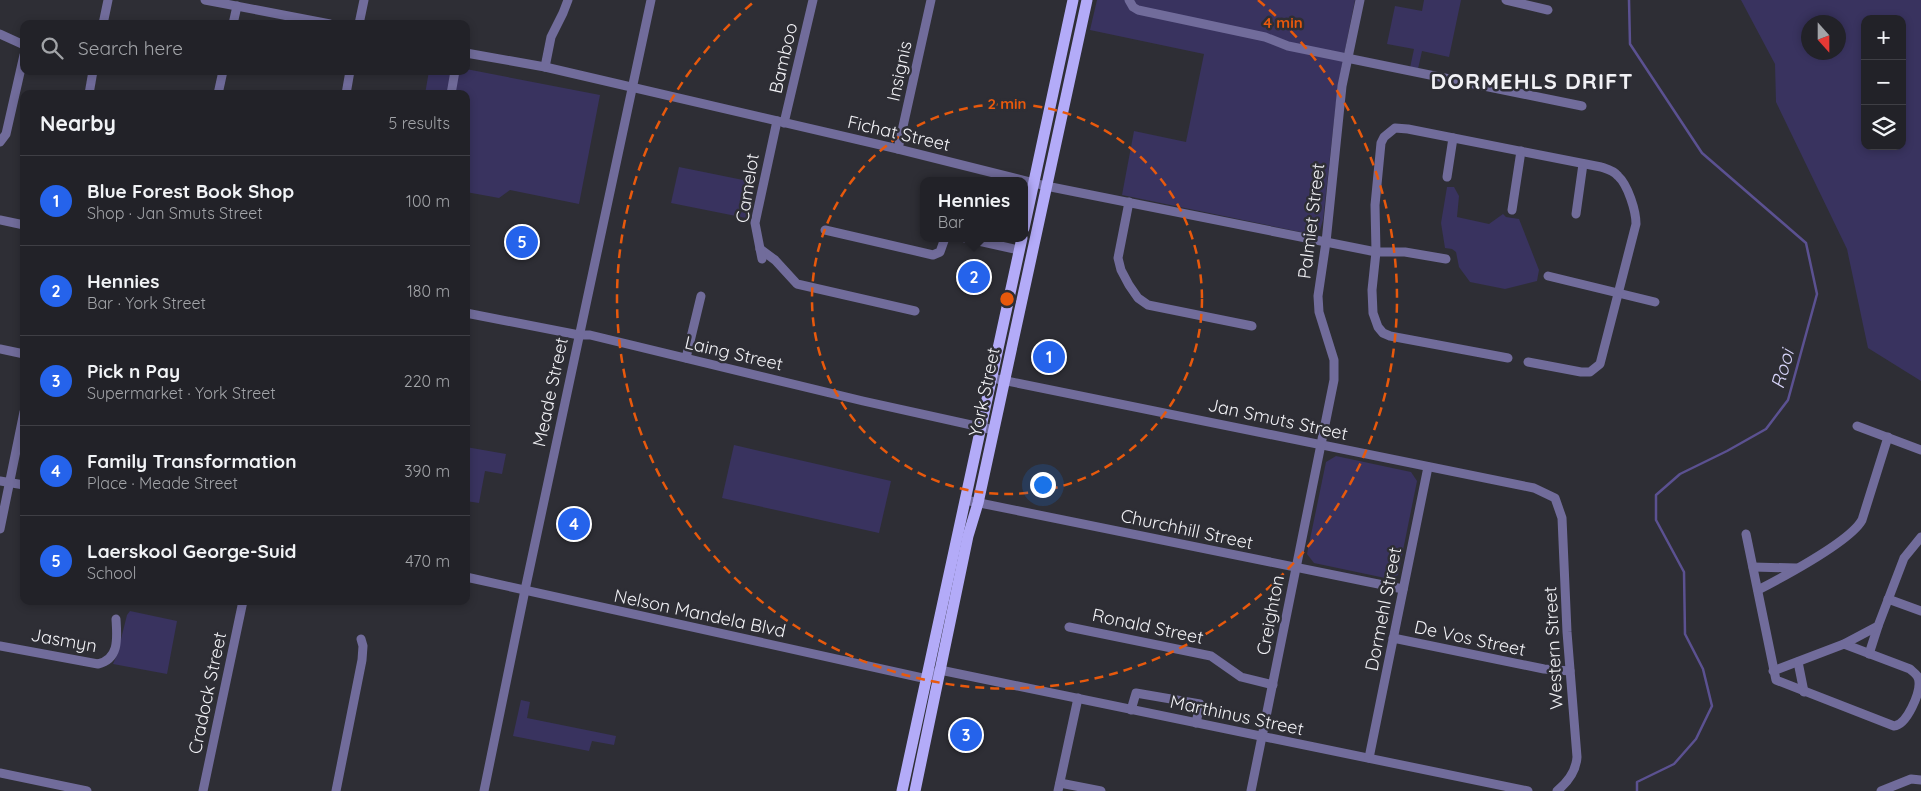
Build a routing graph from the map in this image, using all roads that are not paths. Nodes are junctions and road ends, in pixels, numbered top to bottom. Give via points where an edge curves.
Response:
1 (108, 0) edge
2 (205, 0) edge
3 (364, 0) edge
4 (568, 0) edge
5 (651, 0) edge
6 (813, 0) edge
7 (931, 0) edge
8 (1073, 0) edge
9 (1087, 0) edge
10 (1129, 0) edge
11 (1360, 0) edge
12 (1506, 0) edge
13 (242, 4) edge
14 (1548, 10) dead end
15 (104, 20) edge
16 (235, 20) edge
17 (312, 20) edge
18 (361, 20) edge
19 (0, 34) edge
20 (20, 43) edge
21 (470, 54) edge
22 (1347, 59) junction
23 (545, 68) junction
24 (20, 72) edge
25 (92, 75) edge
26 (222, 75) edge
27 (349, 75) edge
28 (454, 75) edge
29 (633, 88) junction
30 (90, 90) edge
31 (219, 90) edge
32 (347, 90) edge
33 (452, 90) edge
34 (1582, 106) dead end
35 (781, 122) junction
36 (1453, 138) junction
37 (0, 142) edge
38 (898, 149) junction
39 (1521, 151) junction
40 (1583, 164) junction
41 (1010, 177) edge
42 (1447, 177) dead end
43 (1028, 182) edge
44 (1034, 183) junction
45 (1046, 186) junction
46 (1129, 202) junction
47 (1028, 210) edge
48 (1512, 210) dead end
49 (1576, 214) dead end
50 (0, 220) edge
51 (20, 223) edge
52 (825, 230) dead end
53 (944, 242) edge
54 (983, 242) edge
55 (1021, 242) edge
56 (1326, 242) junction
57 (760, 249) junction
58 (1019, 250) junction
59 (1376, 252) junction
60 (762, 259) dead end
61 (1446, 259) dead end
62 (1548, 276) dead end
63 (1618, 292) junction
64 (701, 296) dead end
65 (1655, 302) dead end
66 (915, 311) dead end
67 (470, 314) edge
68 (1252, 326) dead end
69 (579, 334) junction
70 (0, 349) edge
71 (20, 353) edge
72 (686, 358) junction
73 (1508, 358) dead end
74 (1528, 362) dead end
75 (992, 378) junction
76 (1004, 380) junction
77 (1857, 426) dead end
78 (981, 427) junction
79 (994, 430) junction
80 (20, 432) edge
81 (1888, 437) junction
82 (1321, 445) junction
83 (1921, 450) edge
84 (1428, 467) junction
85 (0, 481) edge
86 (10, 482) junction
87 (20, 484) edge
88 (1555, 498) joint
89 (964, 500) junction
90 (978, 502) junction
91 (0, 528) edge
92 (1746, 534) dead end
93 (1921, 537) edge
94 (1921, 548) edge
95 (1904, 558) junction
96 (1753, 567) junction
97 (1296, 568) junction
98 (1796, 568) junction
99 (470, 579) edge
100 (1403, 589) junction
101 (525, 590) junction
102 (1758, 590) junction
103 (1888, 599) junction
104 (242, 605) edge
105 (1921, 611) edge
106 (116, 619) dead end
107 (1878, 626) junction
108 (1069, 627) dead end
109 (1393, 638) junction
110 (361, 639) dead end
111 (1844, 644) junction
112 (0, 646) edge
113 (1869, 654) junction
114 (1798, 662) junction
115 (940, 670) junction
116 (1570, 671) junction
117 (1773, 671) junction
118 (927, 680) junction
119 (1273, 685) junction
120 (1804, 692) junction
121 (1078, 698) junction
122 (1132, 710) junction
123 (1196, 723) junction
124 (1262, 736) junction
125 (1369, 758) junction
126 (0, 773) edge
127 (1921, 780) edge
128 (1059, 787) edge
129 (69, 789) edge
130 (87, 791) edge
131 (203, 791) edge
132 (336, 791) edge
133 (484, 791) edge
134 (902, 791) edge
135 (915, 791) edge
136 (1101, 791) edge
137 (1251, 791) edge
138 (1528, 791) edge
139 (1557, 791) edge
140 (1881, 791) edge

1 - 15 street
2 - 13 street
3 - 18 street
4 - 23 street via 551,37
5 - 29 street, Meade Street
6 - 35 street, Bamboo
7 - 38 street, Insignis
8 - 44 main road
9 - 45 main road, York Street
10 - 22 street via 1133,7 1150,14 1265,37 1288,46
11 - 22 street, Palmiet Street
12 - 14 street
13 - 16 street
13 - 17 street
19 - 20 street
21 - 23 street, Fichat Street
22 - 34 street
22 - 56 street, Palmiet Street
23 - 29 street, Fichat Street
24 - 37 street via 6,134
25 - 30 street
26 - 31 street
27 - 32 street
28 - 33 street
29 - 35 street, Fichat Street
29 - 69 street, Meade Street
35 - 38 street, Fichat Street
35 - 57 street, Camelot via 755,223
36 - 39 street
36 - 42 street
36 - 59 street via 1399,128 1389,131 1384,137 1375,205
38 - 41 street, Fichat Street
39 - 40 street
39 - 48 street
40 - 49 street
40 - 63 street via 1611,170 1618,175 1636,214 1634,236
43 - 44 street, Fichat Street
44 - 45 street, Fichat Street
44 - 47 main road
45 - 46 street, Fichat Street
45 - 76 main road, York Street
46 - 56 street, Fichat Street
46 - 68 street via 1118,258 1121,270 1138,298 1148,305
50 - 51 street
52 - 53 street via 933,255 940,252
54 - 58 street
55 - 58 main road, York Street
56 - 59 street, Fichat Street
56 - 82 street, Palmiet Street via 1318,301 1335,371
57 - 60 street, Camelot
57 - 66 street via 797,284
58 - 75 main road, York Street
59 - 61 street, Fichat Street via 1406,252
59 - 73 street via 1373,313 1383,333
62 - 63 street
63 - 65 street
63 - 74 street via 1602,357 1596,368 1581,372
64 - 72 street
67 - 69 street, Laing Street
69 - 72 street, Laing Street
69 - 101 street, Meade Street
70 - 71 street
72 - 78 street, Laing Street
75 - 76 street, Jan Smuts Street
75 - 78 main road, York Street
76 - 79 main road, York Street
76 - 82 street, Jan Smuts Street
77 - 81 street
78 - 79 street, Laing Street
78 - 89 main road, York Street
79 - 90 main road, York Street
80 - 86 street
81 - 83 street
81 - 98 street via 1858,528
82 - 84 street, Jan Smuts Street
82 - 97 street, Creighton
84 - 88 street, Jan Smuts Street via 1534,488
84 - 100 street, Dormehl Street
85 - 86 street
86 - 87 street
86 - 91 street
88 - 116 street, Western Street via 1562,518
89 - 90 street, Churchhill Street
89 - 118 main road, York Street
90 - 97 street, Churchhill Street
90 - 115 main road, York Street
92 - 96 street
93 - 95 street
94 - 95 street
95 - 103 street
96 - 98 street
96 - 102 street
97 - 100 street, Churchhill Street
97 - 119 street, Creighton
98 - 102 street
99 - 101 street, Nelson Mandela Blvd
100 - 109 street, Dormehl Street
101 - 118 street, Nelson Mandela Blvd
101 - 133 street, Meade Street
102 - 117 street
103 - 105 street
103 - 107 street
104 - 131 street, Cradock Street
106 - 112 street, Jasmyn via 114,653 109,660 98,664
107 - 111 street
107 - 113 street
108 - 119 street, Ronald Street via 1211,656 1241,678
109 - 116 street, De Vos Street via 1544,669
109 - 125 street, Dormehl Street
110 - 132 street via 362,660
111 - 113 street
111 - 114 street
113 - 120 street via 1918,675 1920,682 1914,701 1906,720 1899,725 1894,726
114 - 117 street
114 - 120 street
115 - 118 street
115 - 121 street, Marthinus Street
115 - 135 main road, York Street
116 - 139 street, Western Street via 1576,767
117 - 120 street via 1778,682
118 - 134 main road, York Street
119 - 124 street, Creighton
121 - 122 street, Marthinus Street
121 - 128 street
122 - 123 street, Marthinus Street
122 - 123 street via 1136,693 1200,704
123 - 124 street, Marthinus Street
124 - 125 street, Marthinus Street
124 - 137 street, Creighton
125 - 138 street, Marthinus Street
126 - 129 street
127 - 140 street via 1911,780
128 - 136 street
129 - 130 street

